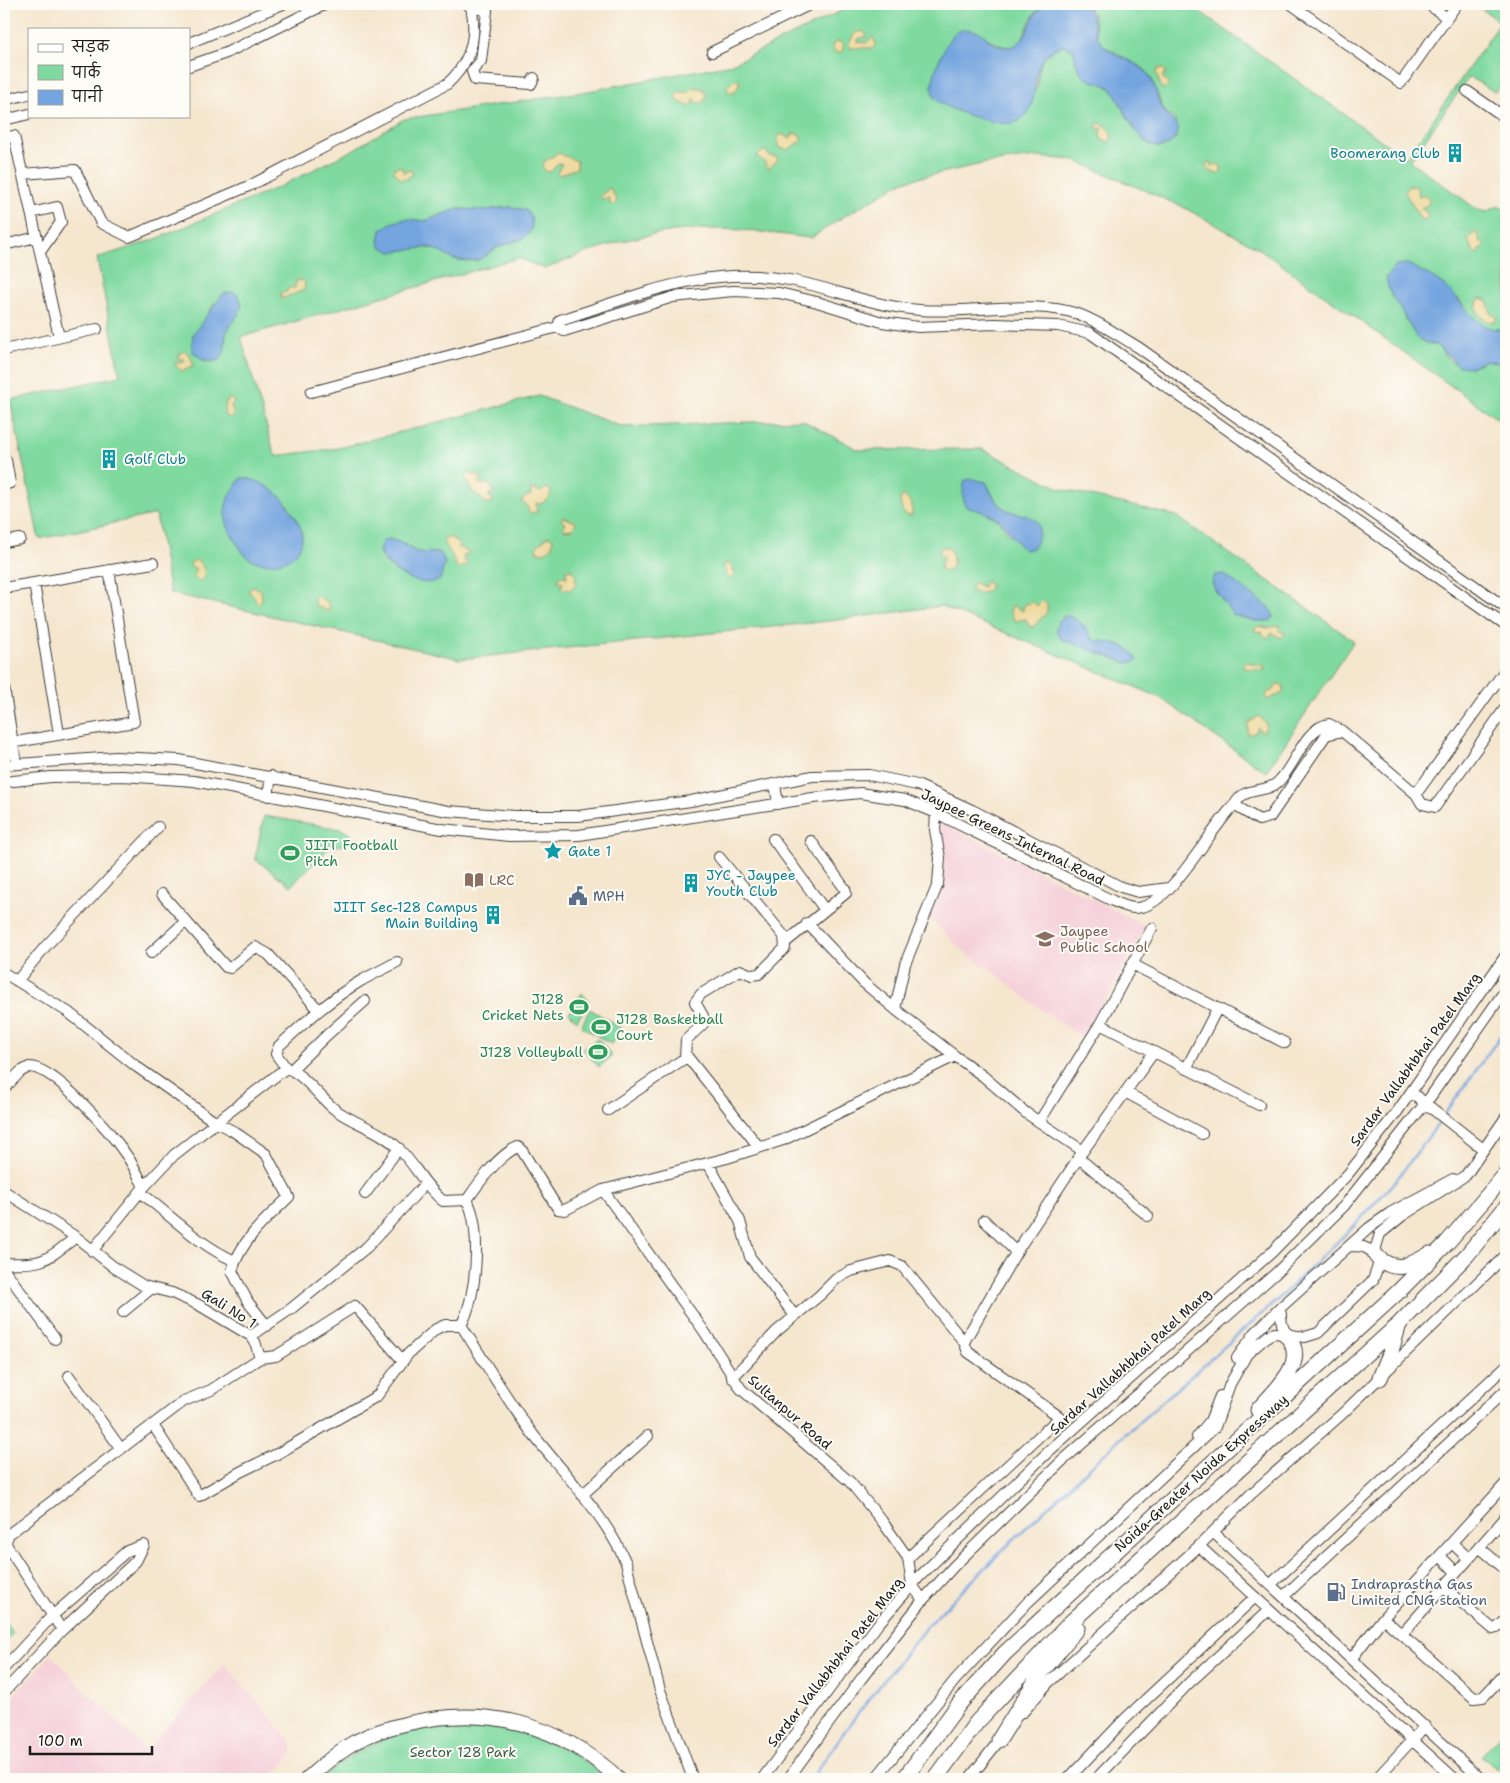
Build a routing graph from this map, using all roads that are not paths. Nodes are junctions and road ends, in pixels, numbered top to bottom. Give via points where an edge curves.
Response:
1 (283, 4) edge
2 (326, 4) edge
3 (811, 4) edge
4 (1291, 4) edge
5 (1428, 4) edge
6 (1458, 4) edge
7 (472, 5) edge
8 (489, 8) edge
9 (1447, 18) junction
10 (190, 43) edge
11 (712, 52) dead end
12 (190, 66) edge
13 (534, 78) dead end
14 (1467, 91) dead end
15 (28, 94) edge
16 (4, 100) edge
17 (28, 114) edge
18 (1506, 118) edge
19 (4, 120) edge
20 (4, 138) edge
21 (22, 174) junction
22 (31, 213) junction
23 (37, 238) junction
24 (4, 245) edge
25 (40, 252) junction
26 (558, 327) junction
27 (96, 329) dead end
28 (59, 338) junction
29 (4, 350) edge
30 (1171, 371) junction
31 (1162, 383) junction
32 (311, 392) dead end
33 (4, 460) edge
34 (4, 485) edge
35 (20, 539) dead end
36 (4, 542) edge
37 (153, 563) dead end
38 (109, 570) junction
39 (34, 583) junction
40 (4, 588) edge
41 (1506, 608) edge
42 (1506, 626) edge
43 (1506, 669) edge
44 (4, 688) edge
45 (1506, 707) edge
46 (1342, 732) junction
47 (59, 734) junction
48 (8, 743) edge
49 (16, 763) junction
50 (4, 764) edge
51 (270, 776) junction
52 (4, 782) edge
53 (775, 784) junction
54 (1416, 794) junction
55 (268, 796) junction
56 (945, 798) junction
57 (778, 804) junction
58 (1234, 805) junction
59 (936, 813) junction
60 (158, 827) dead end
61 (773, 839) dead end
62 (811, 841) dead end
63 (719, 856) dead end
64 (1169, 888) junction
65 (162, 894) dead end
66 (824, 910) junction
67 (186, 921) junction
68 (807, 924) junction
69 (1152, 928) dead end
70 (786, 942) junction
71 (151, 952) dead end
72 (1506, 955) edge
73 (397, 962) dead end
74 (1132, 964) junction
75 (4, 973) edge
76 (17, 981) junction
77 (1506, 989) edge
78 (365, 1001) dead end
79 (895, 1009) junction
80 (1217, 1009) junction
81 (319, 1010) junction
82 (1100, 1024) junction
83 (1285, 1043) dead end
84 (1154, 1052) junction
85 (686, 1055) junction
86 (955, 1056) junction
87 (289, 1069) junction
88 (1186, 1069) junction
89 (4, 1089) edge
90 (1125, 1092) junction
91 (1411, 1092) junction
92 (1259, 1105) dead end
93 (1429, 1106) junction
94 (608, 1110) dead end
95 (1506, 1116) edge
96 (215, 1122) junction
97 (1039, 1122) junction
98 (1202, 1134) dead end
99 (759, 1146) junction
100 (399, 1148) junction
101 (1483, 1149) junction
102 (1081, 1155) junction
103 (708, 1163) junction
104 (1506, 1174) edge
105 (1466, 1175) junction
106 (425, 1184) junction
107 (142, 1190) junction
108 (603, 1190) junction
109 (4, 1191) edge
110 (365, 1194) dead end
111 (467, 1200) junction
112 (1506, 1207) edge
113 (1148, 1216) dead end
114 (984, 1220) dead end
115 (76, 1237) junction
116 (1446, 1244) junction
117 (1349, 1246) junction
118 (92, 1251) junction
119 (1016, 1252) junction
120 (1506, 1255) edge
121 (1376, 1256) junction
122 (235, 1261) junction
123 (4, 1263) edge
124 (4, 1269) edge
125 (152, 1288) junction
126 (1280, 1308) junction
127 (123, 1312) dead end
128 (795, 1316) junction
129 (1399, 1324) junction
130 (462, 1325) junction
131 (267, 1326) junction
132 (1286, 1335) junction
133 (251, 1336) junction
134 (55, 1339) dead end
135 (964, 1342) junction
136 (260, 1358) junction
137 (403, 1361) junction
138 (1506, 1366) edge
139 (70, 1376) dead end
140 (732, 1378) junction
141 (1380, 1378) junction
142 (1506, 1390) edge
143 (153, 1425) junction
144 (648, 1436) dead end
145 (1229, 1448) junction
146 (121, 1449) junction
147 (1180, 1458) junction
148 (1506, 1483) edge
149 (582, 1494) junction
150 (1506, 1518) edge
151 (1214, 1532) junction
152 (1452, 1543) junction
153 (1199, 1546) junction
154 (1478, 1547) junction
155 (1440, 1556) junction
156 (908, 1558) junction
157 (1468, 1558) junction
158 (1506, 1570) edge
159 (1456, 1572) junction
160 (1112, 1584) junction
161 (1271, 1584) junction
162 (912, 1585) junction
163 (1443, 1587) junction
164 (1284, 1596) junction
165 (1254, 1598) junction
166 (923, 1600) junction
167 (1268, 1612) junction
168 (51, 1617) junction
169 (1383, 1618) junction
170 (1506, 1620) edge
171 (62, 1630) junction
172 (1402, 1634) junction
173 (1352, 1658) junction
174 (4, 1668) edge
175 (1506, 1673) edge
176 (4, 1692) edge
177 (1425, 1726) junction
178 (999, 1740) junction
179 (1411, 1741) junction
180 (1382, 1777) edge
181 (307, 1779) edge
182 (619, 1779) edge
183 (693, 1779) edge
184 (762, 1779) edge
185 (788, 1779) edge
186 (875, 1779) edge
187 (904, 1779) edge
188 (935, 1779) edge
189 (969, 1779) edge
190 (1068, 1779) edge
191 (1096, 1779) edge
192 (1455, 1779) edge
193 (1481, 1779) edge

1 - 10 street
2 - 12 street via 226,53
3 - 11 street
4 - 9 street via 1401,83
5 - 9 street
6 - 9 street
7 - 8 street
7 - 21 street via 474,29 471,52 447,84 249,186 129,237 101,223 75,170
8 - 13 street via 481,61 472,71 472,78 531,84
14 - 18 street
15 - 16 street
17 - 19 street
20 - 21 street via 14,136
21 - 22 street
22 - 23 street
22 - 25 street via 57,207 61,222
23 - 24 street
23 - 25 street
25 - 28 street
26 - 30 street via 560,320 665,285 712,277 754,276 794,281 883,305 922,310 1019,308 1077,314 1138,347
26 - 31 street via 564,331 673,297 733,291 779,293 882,322 918,327 1058,326 1090,333
26 - 32 street
27 - 28 street
28 - 29 street
30 - 31 street
30 - 41 street
31 - 42 street
33 - 34 street via 10,483
35 - 36 street
37 - 38 street
38 - 39 street
38 - 47 street via 134,722
39 - 40 street
39 - 47 street
43 - 54 street
44 - 48 street
45 - 54 street, Jaypee Greens Internal Road via 1435,807 1422,804
46 - 54 street, Jaypee Greens Internal Road
46 - 58 street, Jaypee Greens Internal Road via 1329,724 1322,725 1278,782 1243,795
46 - 58 street via 1326,735 1270,817 1259,820
47 - 48 street
48 - 49 street
49 - 50 street, Jaypee Greens Internal Road
49 - 51 street, Jaypee Greens Internal Road via 116,757 179,760
51 - 53 street, Jaypee Greens Internal Road via 448,811 515,816 587,814 691,801
51 - 55 street
52 - 55 street, Jaypee Greens Internal Road via 50,777 123,776 194,781
53 - 56 street, Jaypee Greens Internal Road via 812,776 869,775 917,786
53 - 57 street
55 - 57 street, Jaypee Greens Internal Road via 442,829 509,836 579,835
56 - 59 street
56 - 64 street, Jaypee Greens Internal Road via 1121,887 1138,892
57 - 59 street, Jaypee Greens Internal Road via 860,793 904,800
58 - 64 street, Jaypee Greens Internal Road via 1225,812
59 - 64 street, Jaypee Greens Internal Road via 1126,907 1140,908 1155,902
59 - 79 street via 935,830 940,858 938,884 905,964
60 - 76 street
61 - 66 street
62 - 66 street via 846,891
63 - 70 street via 780,930
65 - 67 street
66 - 68 street
67 - 71 street
67 - 81 street via 226,967 230,968 255,947 268,954
68 - 70 street
68 - 79 street
69 - 74 street
70 - 85 street via 782,954 759,974 752,976 744,970 735,971 697,998 696,1005 704,1020 686,1040
72 - 91 street, Sardar Vallabhbhai Patel Marg
73 - 81 street via 360,981
74 - 80 street
74 - 82 street
75 - 76 street
76 - 96 street via 68,1012 137,1067
77 - 93 street
78 - 87 street
79 - 86 street
80 - 83 street
80 - 88 street
81 - 87 street via 277,1050 277,1057
82 - 84 street
82 - 97 street
84 - 88 street
84 - 90 street
85 - 94 street
85 - 99 street
86 - 97 street
86 - 99 street via 783,1140
87 - 96 street
87 - 100 street via 334,1109 383,1135
88 - 92 street
89 - 107 street via 29,1067 39,1069 68,1088 126,1155
90 - 98 street
90 - 102 street
91 - 93 street
91 - 162 street, Sardar Vallabhbhai Patel Marg via 1348,1174 1272,1252 1048,1452
93 - 101 street
93 - 166 street via 1344,1206 1276,1273 1061,1462
95 - 101 street
96 - 107 street via 174,1155
96 - 122 street via 266,1154 289,1197 262,1224 237,1254
97 - 102 street
99 - 103 street
100 - 106 street
100 - 110 street
101 - 105 street
102 - 113 street
102 - 119 street
103 - 108 street
103 - 128 street via 740,1221 750,1257
104 - 116 highway, Noida-Greater Noida Expressway
105 - 117 street via 1445,1182 1390,1213
105 - 121 street via 1380,1234
106 - 111 street via 443,1201
106 - 131 street via 366,1248
107 - 118 street
107 - 122 street via 200,1242
108 - 111 street via 565,1210 558,1209 518,1147 484,1177
108 - 140 street, Sultanpur Road via 704,1331
109 - 115 street, Gali No 1
111 - 130 street via 476,1235 474,1279
112 - 129 highway, Noida-Greater Noida Expressway via 1467,1255
114 - 119 street
115 - 118 street, Gali No 1
115 - 123 street via 43,1262
116 - 121 highway via 1418,1261 1397,1268 1384,1264
116 - 145 highway, Noida-Greater Noida Expressway
117 - 121 street via 1363,1246
117 - 126 street
118 - 125 street, Gali No 1
119 - 135 street
120 - 141 street
121 - 132 street via 1377,1272 1370,1285 1318,1333 1305,1337
122 - 131 street via 232,1271 248,1302
124 - 134 street
125 - 127 street
125 - 133 street, Gali No 1 via 199,1305
126 - 132 street
126 - 147 street via 1255,1332 1238,1356 1210,1421
128 - 135 street via 843,1274 894,1261 902,1266
128 - 140 street
129 - 141 highway
129 - 160 highway, Noida-Greater Noida Expressway
130 - 137 street via 440,1326
130 - 149 street via 534,1436
131 - 133 street
132 - 145 highway via 1296,1348 1286,1378
132 - 147 street via 1269,1335 1247,1354 1230,1384 1215,1427
133 - 136 street, Gali No 1
135 - 156 street via 968,1352 1060,1417
136 - 137 street via 276,1356 355,1306
136 - 143 street via 211,1390 192,1396
137 - 143 street via 377,1396 200,1496
138 - 161 street
139 - 146 street
140 - 156 street, Sultanpur Road via 753,1401 850,1482
141 - 151 street via 1251,1494
142 - 164 street
143 - 146 street
144 - 149 street
145 - 187 highway, Noida-Greater Noida Expressway via 1005,1653 959,1704
146 - 168 street via 6,1537 7,1546
147 - 186 street via 1028,1602 956,1679
148 - 152 street
149 - 183 street via 618,1544 626,1563 660,1690
150 - 154 street
151 - 153 street
151 - 161 street
152 - 155 street
152 - 157 street
153 - 165 street
153 - 178 street via 1049,1682
154 - 157 street
154 - 158 street
155 - 159 street
155 - 169 street
156 - 162 street, Sultanpur Road
157 - 159 street
159 - 163 street
160 - 178 highway via 1040,1674
160 - 188 highway, Noida-Greater Noida Expressway via 1071,1622 977,1722
161 - 164 street
162 - 166 street, Sultanpur Road
162 - 184 street, Sardar Vallabhbhai Patel Marg via 878,1624
163 - 170 street via 1492,1629
163 - 172 street
164 - 173 street
165 - 167 street
165 - 190 street via 1130,1714
166 - 185 street
167 - 179 street
167 - 191 street via 1189,1683
168 - 171 street
168 - 171 street via 127,1551 144,1545 136,1561
168 - 174 street
169 - 172 street
169 - 173 street
171 - 176 street
172 - 175 street via 1474,1698 1483,1697
173 - 177 street
177 - 179 street
177 - 193 street
178 - 189 street
179 - 180 street
179 - 192 street
181 - 182 main road via 355,1742 393,1727 434,1718 470,1717 503,1718 540,1729 572,1743

